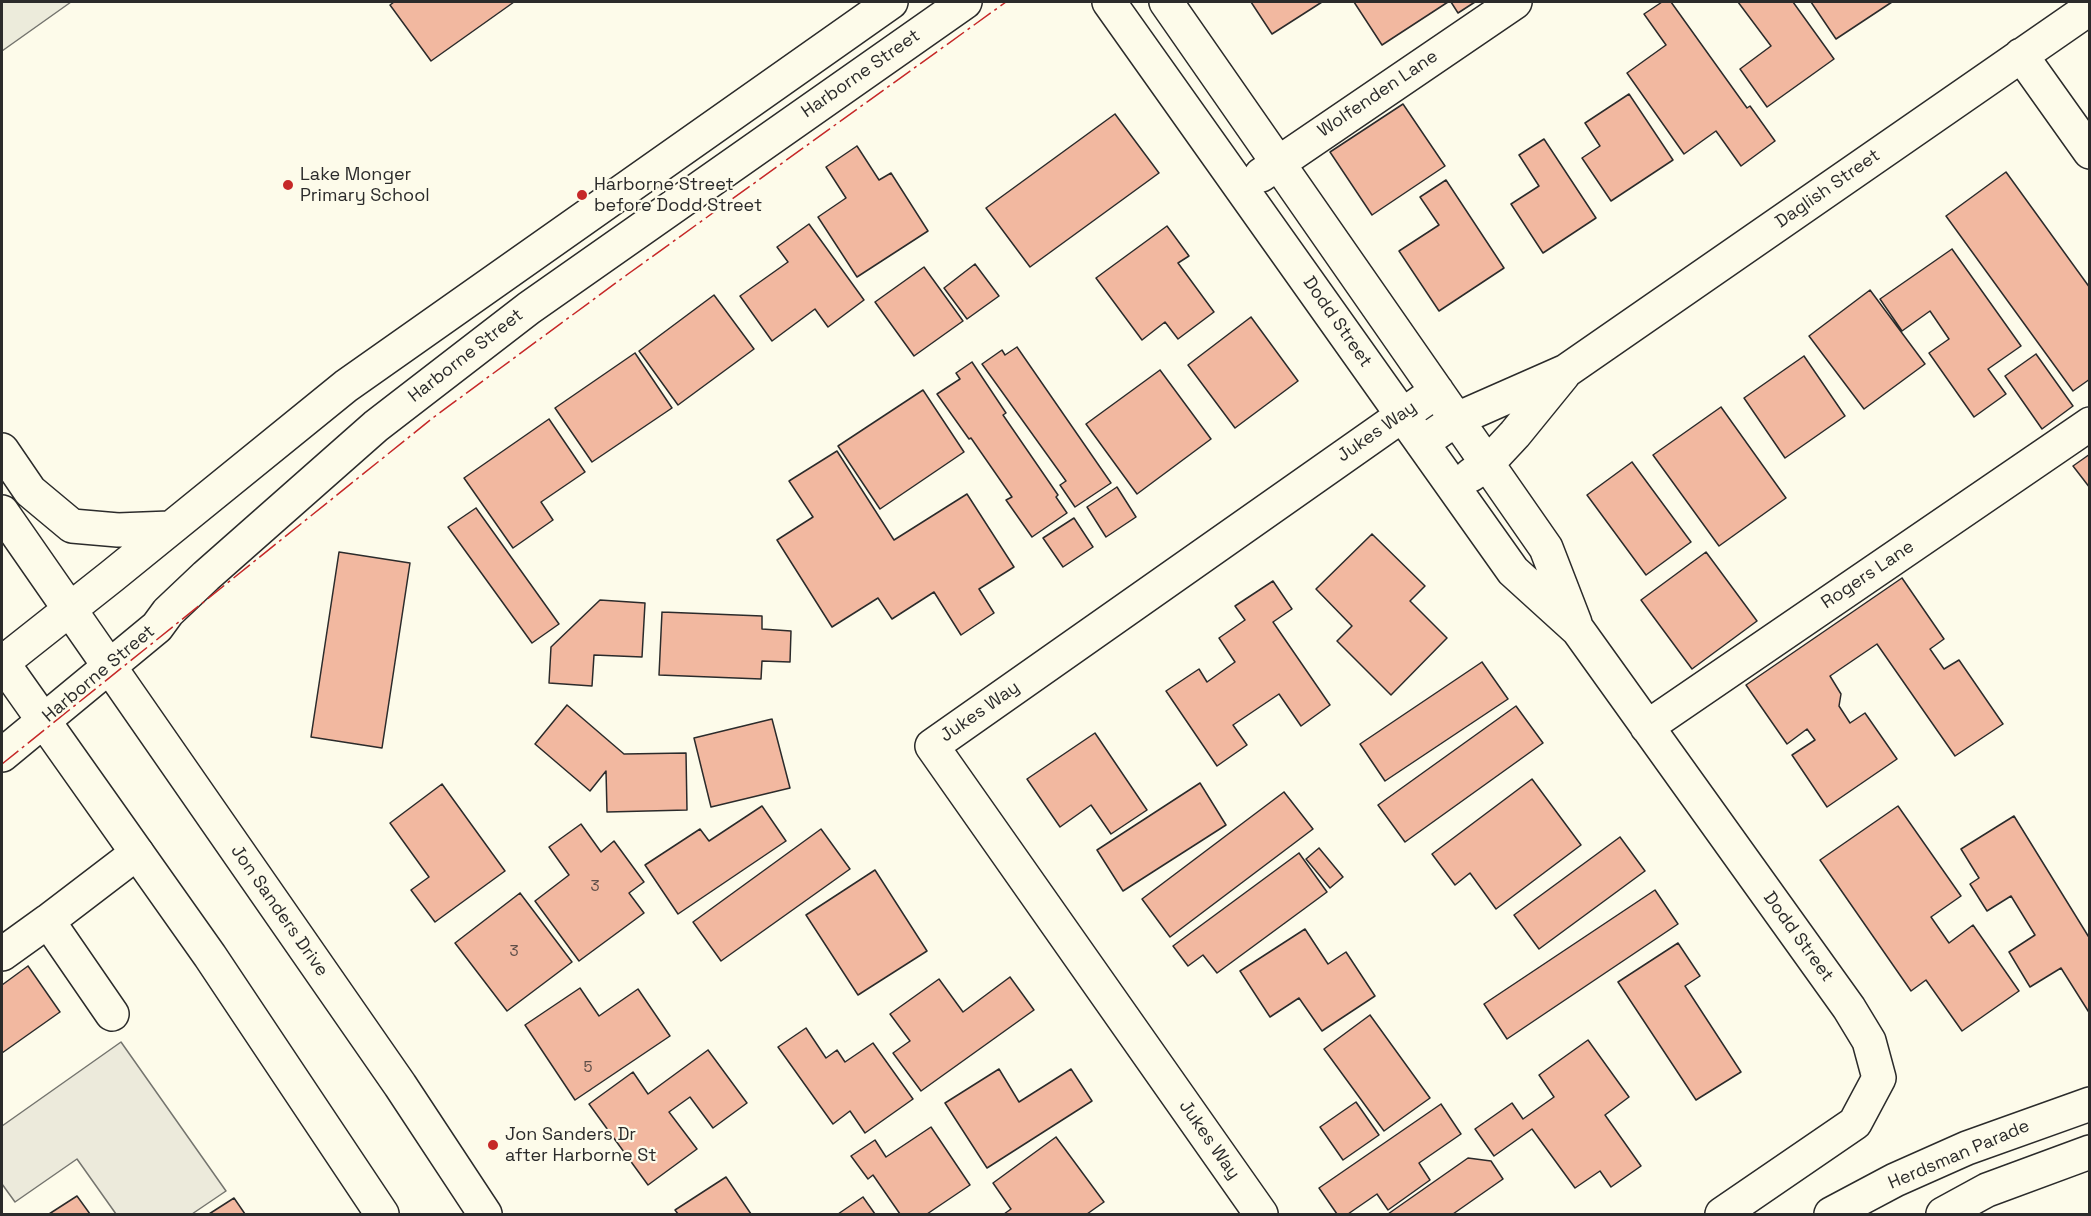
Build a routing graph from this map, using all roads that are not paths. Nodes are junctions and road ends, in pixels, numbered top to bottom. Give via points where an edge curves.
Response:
1 (891, 2) edge
2 (965, 2) edge
3 (1108, 2) edge
4 (1166, 2) edge
5 (1515, 2) edge
6 (2090, 8) edge
7 (2021, 55) junction
8 (2090, 152) edge
9 (1278, 162) junction
10 (1242, 188) junction
11 (1566, 371) junction
12 (1437, 391) junction
13 (1402, 414) junction
14 (1457, 419) junction
15 (2090, 424) edge
16 (1422, 443) junction
17 (2, 450) edge
18 (1487, 464) junction
19 (1454, 488) junction
20 (2, 512) edge
21 (170, 528) junction
22 (70, 610) junction
23 (1578, 630) junction
24 (2, 663) edge
25 (109, 666) junction
26 (43, 720) junction
27 (1647, 727) junction
28 (2, 755) edge
29 (137, 853) junction
30 (48, 921) junction
31 (2, 954) edge
32 (112, 1014) dead end
33 (2090, 1104) edge
34 (2090, 1152) edge
35 (382, 1215) edge
36 (486, 1215) edge
37 (1261, 1215) edge
38 (1722, 1215) edge
39 (1832, 1215) edge
40 (1943, 1215) edge

1 - 21 street via 346,386
2 - 25 street, Harborne Street via 529,308 376,426 222,562 157,627
3 - 10 street, Dodd Street
4 - 9 street, Dodd Street
5 - 9 street, Wolfenden Lane
6 - 7 street, Daglish Street
7 - 8 street
7 - 11 street, Daglish Street
9 - 10 street, Wolfenden Lane
9 - 12 street, Dodd Street
10 - 13 street, Dodd Street
11 - 14 street, Daglish Street
11 - 18 street, Daglish Street
12 - 13 street, Jukes Way
12 - 14 street, Dodd Street
13 - 16 street, Dodd Street
13 - 37 street, Jukes Way via 932,746
14 - 16 street, Daglish Street
14 - 18 street, Dodd Street
15 - 27 street, Rogers Lane
16 - 19 street, Dodd Street
17 - 21 street via 30,491 72,526 118,530
18 - 19 street, Daglish Street
18 - 23 street, Dodd Street via 1546,548
19 - 23 street, Dodd Street via 1513,571
20 - 22 street, Jon Sanders Drive
21 - 22 street
22 - 24 street
22 - 25 street, Jon Sanders Drive
23 - 27 street, Dodd Street
24 - 26 street
25 - 26 street, Harborne Street
25 - 36 street, Jon Sanders Drive via 400,1084
26 - 28 street, Harborne Street
26 - 29 street
27 - 38 street, Dodd Street via 1849,1008 1869,1041 1879,1078 1855,1123
29 - 30 street
29 - 35 street
30 - 31 street
30 - 32 street
33 - 39 street, Herdsman Parade via 1967,1148 1895,1180
34 - 40 street via 1987,1190

